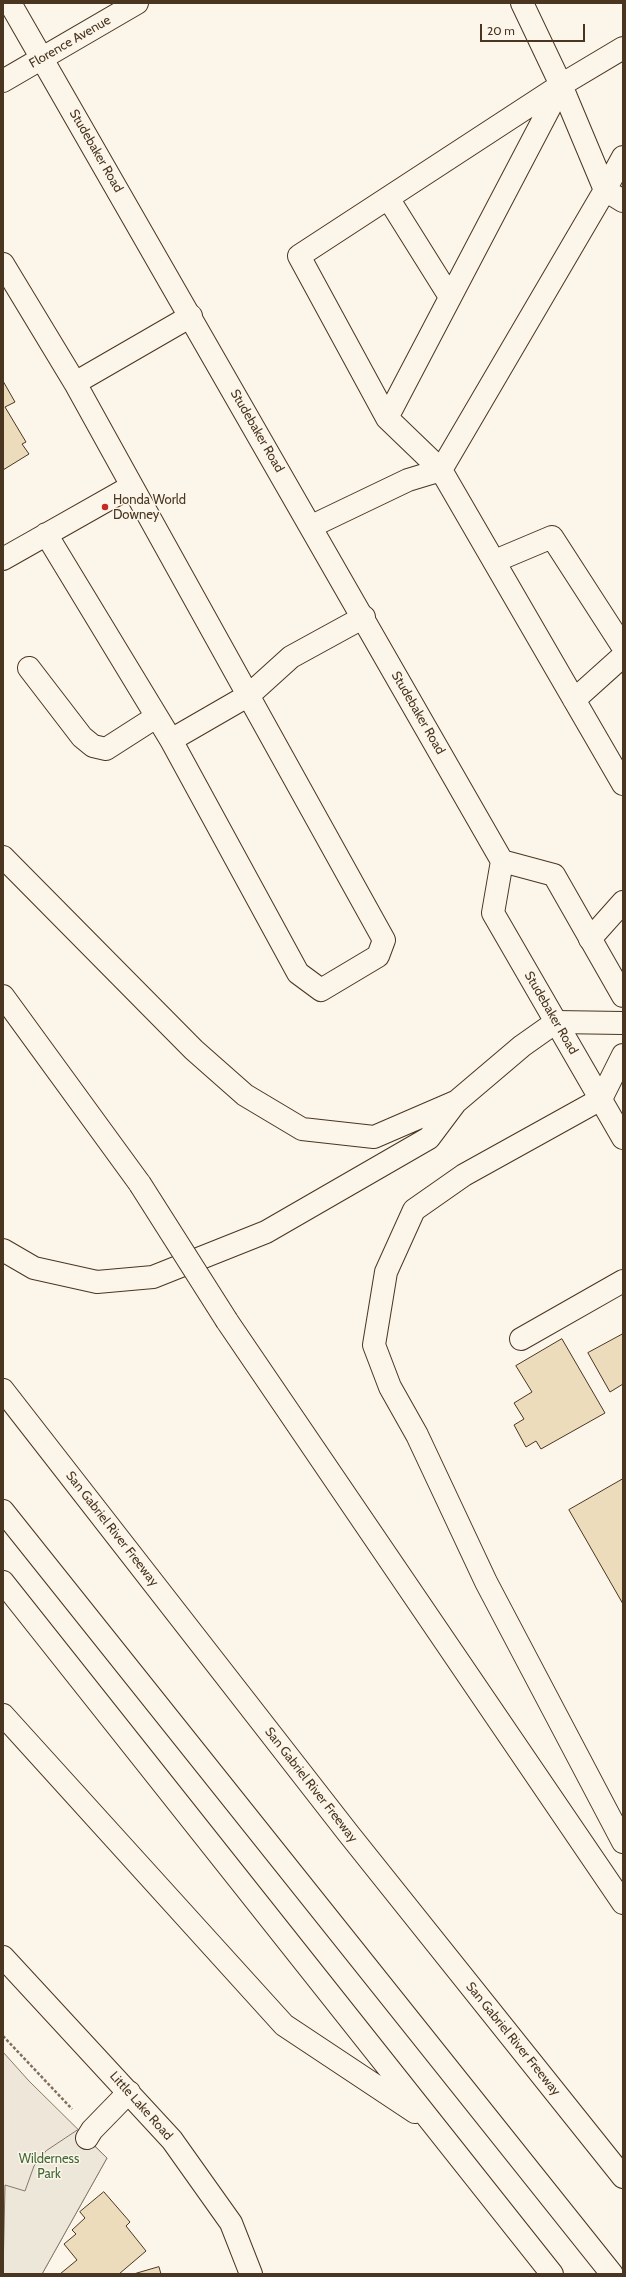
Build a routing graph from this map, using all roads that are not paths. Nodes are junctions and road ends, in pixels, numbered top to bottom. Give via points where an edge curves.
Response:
1 (10, 3) edge
2 (137, 3) edge
3 (522, 3) edge
4 (623, 48) edge
5 (43, 58) junction
6 (3, 81) edge
7 (561, 85) junction
8 (623, 157) edge
9 (614, 195) edge
10 (388, 198) junction
11 (3, 264) edge
12 (450, 297) junction
13 (191, 316) junction
14 (74, 383) junction
15 (387, 418) junction
16 (441, 470) junction
17 (132, 486) junction
18 (312, 526) junction
19 (46, 534) junction
20 (3, 559) edge
21 (495, 561) junction
22 (364, 617) junction
23 (623, 647) edge
24 (623, 656) edge
25 (28, 668) dead end
26 (249, 695) junction
27 (574, 700) junction
28 (156, 717) junction
29 (171, 740) junction
30 (623, 784) edge
31 (3, 857) edge
32 (502, 861) junction
33 (623, 902) edge
34 (590, 939) junction
35 (3, 996) edge
36 (623, 996) edge
37 (556, 1022) junction
38 (623, 1023) edge
39 (623, 1055) edge
40 (601, 1099) junction
41 (456, 1102) junction
42 (623, 1138) edge
43 (3, 1250) edge
44 (623, 1281) edge
45 (521, 1339) dead end
46 (3, 1390) edge
47 (3, 1511) edge
48 (3, 1582) edge
49 (3, 1715) edge
50 (623, 1842) edge
51 (623, 1903) edge
52 (3, 1957) edge
53 (129, 2092) junction
54 (431, 2123) junction
55 (89, 2134) road end
56 (623, 2177) edge
57 (250, 2274) edge
58 (552, 2274) edge
59 (612, 2274) edge

1 - 5 main road, Studebaker Road
2 - 5 main road, Florence Avenue
3 - 7 main road
4 - 7 main road
5 - 6 main road, Florence Avenue
5 - 13 main road, Studebaker Road
7 - 9 main road
7 - 10 main road
7 - 12 main road
8 - 9 main road
9 - 16 main road
10 - 12 main road
10 - 15 main road via 299,256
11 - 14 main road
12 - 15 main road
13 - 14 main road
13 - 18 main road, Studebaker Road
14 - 17 main road
15 - 16 main road
16 - 18 main road via 408,480
16 - 21 main road
17 - 19 main road
17 - 26 main road
18 - 22 main road, Studebaker Road
19 - 20 main road
19 - 28 main road
21 - 23 main road via 552,537
21 - 27 main road
22 - 26 main road via 291,657
22 - 32 main road, Studebaker Road
24 - 27 main road
25 - 28 main road via 82,737 93,746 106,749
26 - 29 main road
26 - 29 main road via 384,940 378,956 322,990 298,973
27 - 30 main road
28 - 29 main road
31 - 41 main road via 194,1050 245,1094 302,1129 374,1137
32 - 34 main road via 554,875
32 - 37 main road, Studebaker Road via 493,913
33 - 34 main road
34 - 36 main road
35 - 51 main road, bridge via 140,1184 227,1320
37 - 38 main road
37 - 40 main road, Studebaker Road
37 - 41 main road via 522,1046
39 - 40 main road
40 - 42 main road, Studebaker Road
40 - 50 main road via 464,1175 414,1210 386,1272 374,1345 390,1387 417,1435 486,1582
41 - 43 main road via 429,1138 266,1232 153,1278 97,1282 34,1268
44 - 45 main road
46 - 56 main road, San Gabriel River Freeway via 348,1833
47 - 59 main road
48 - 54 main road
49 - 54 main road via 284,2025
52 - 53 main road, Little Lake Road
53 - 55 main road
53 - 57 main road, Little Lake Road via 172,2140 231,2223
54 - 58 main road

